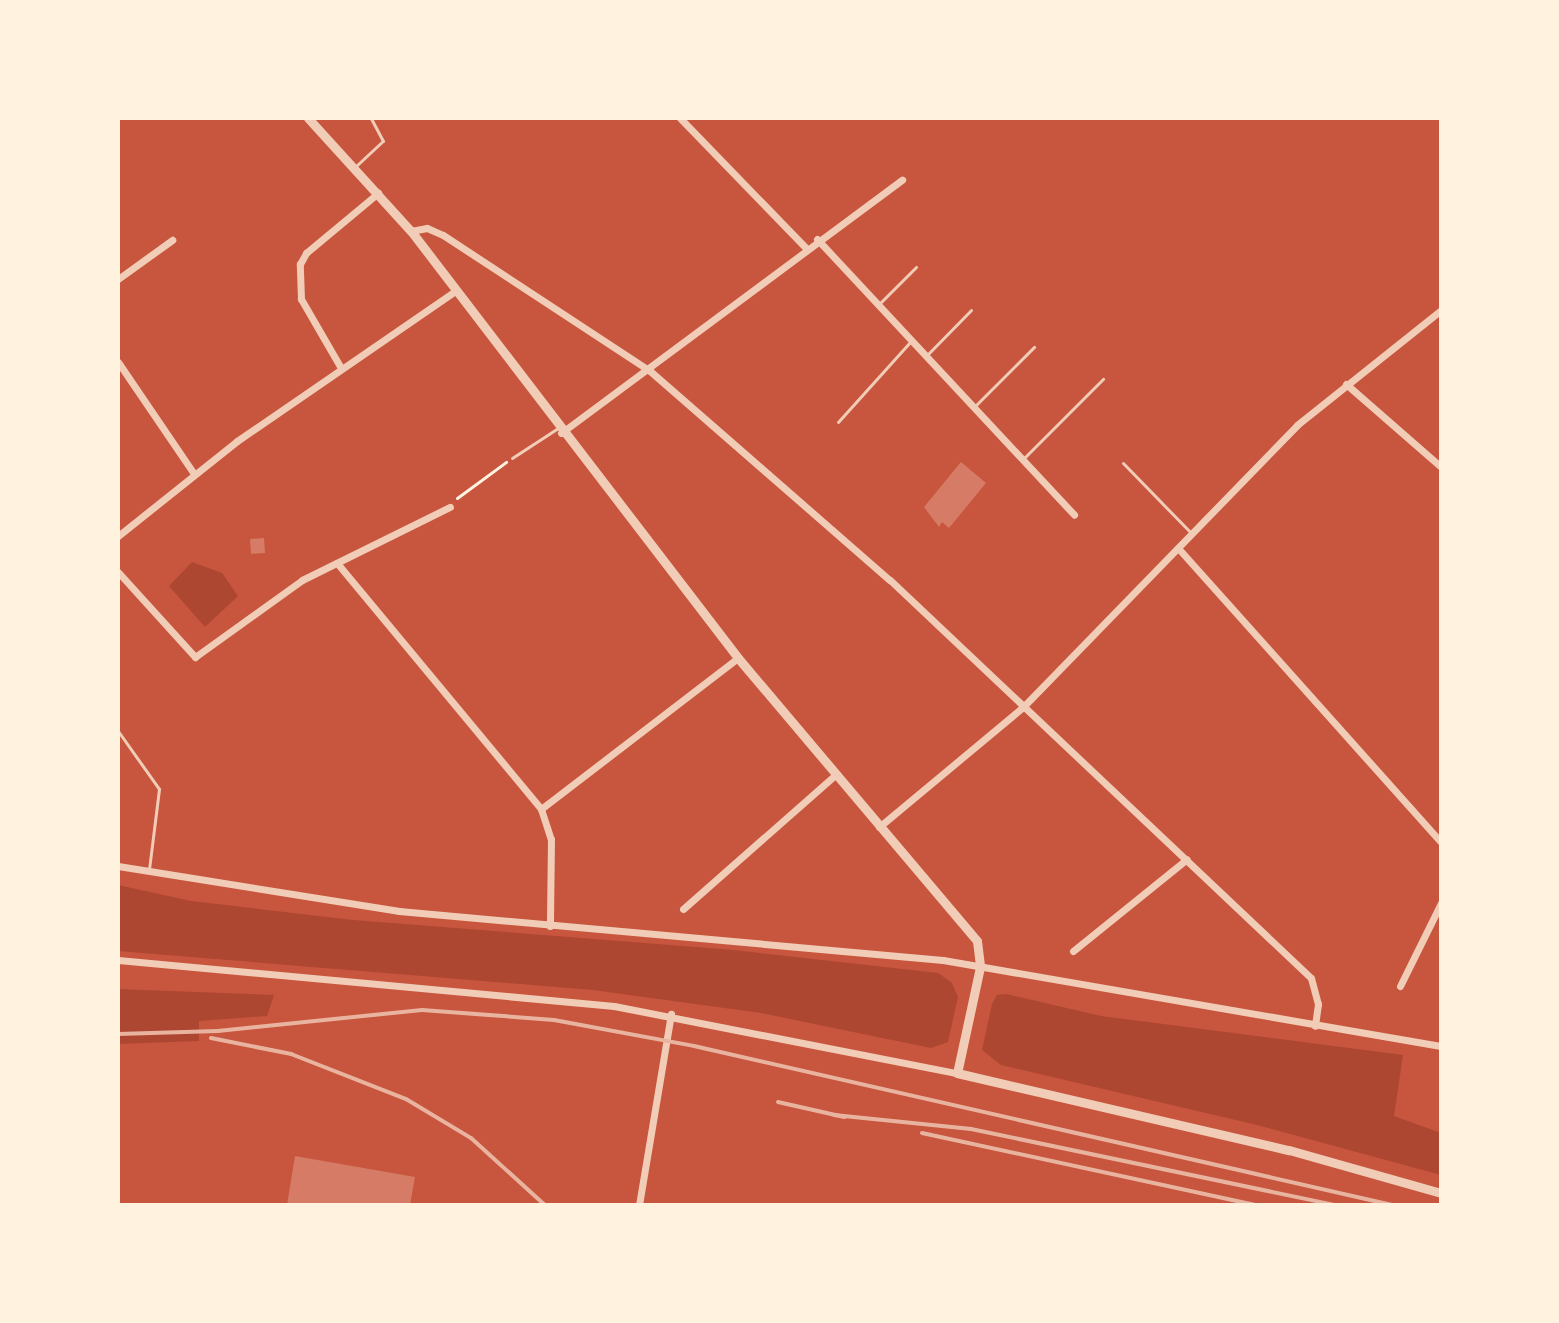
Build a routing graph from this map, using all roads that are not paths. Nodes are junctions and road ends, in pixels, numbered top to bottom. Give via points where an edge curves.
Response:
1 (308, 118) edge
2 (371, 118) edge
3 (680, 118) edge
4 (355, 167) junction
5 (902, 180) dead end
6 (378, 193) junction
7 (411, 231) junction
8 (817, 239) junction
9 (172, 240) dead end
10 (806, 248) junction
11 (916, 267) dead end
12 (118, 279) edge
13 (455, 291) junction
14 (880, 303) junction
15 (971, 310) dead end
16 (1441, 310) edge
17 (913, 339) junction
18 (1034, 347) dead end
19 (927, 355) junction
20 (118, 362) edge
21 (341, 368) junction
22 (650, 371) junction
23 (1103, 379) dead end
24 (1346, 384) junction
25 (972, 409) junction
26 (838, 422) dead end
27 (560, 430) junction
28 (512, 458) road end
29 (1021, 460) junction
30 (1123, 463) dead end
31 (1441, 467) edge
32 (194, 474) junction
33 (450, 507) road end
34 (1074, 515) dead end
35 (1191, 533) junction
36 (118, 536) edge
37 (1178, 548) junction
38 (337, 563) junction
39 (118, 572) edge
40 (738, 658) junction
41 (1024, 706) junction
42 (118, 731) edge
43 (835, 775) junction
44 (541, 809) junction
45 (879, 827) junction
46 (1441, 842) edge
47 (1187, 859) junction
48 (118, 866) edge
49 (148, 872) junction
50 (1441, 903) edge
51 (683, 909) dead end
52 (550, 926) junction
53 (1073, 951) dead end
54 (118, 960) edge
55 (980, 967) junction
56 (1400, 986) dead end
57 (671, 1014) junction
58 (1315, 1026) junction
59 (1441, 1046) edge
60 (957, 1073) junction
61 (1441, 1193) edge
62 (639, 1205) edge

1 - 4 street
2 - 4 lane via 383,141
3 - 10 street
4 - 6 street
5 - 8 street
6 - 7 street
6 - 21 street via 306,253 300,264 301,299
7 - 13 street
7 - 22 street via 427,228 443,235
8 - 10 street
8 - 14 street
9 - 12 street
10 - 22 street
11 - 14 lane
13 - 21 street
13 - 27 street
14 - 17 street
15 - 19 lane
16 - 24 street
17 - 19 street
17 - 26 lane
18 - 25 lane
19 - 25 street
20 - 32 street
21 - 32 street
22 - 27 street
22 - 41 street via 890,580
23 - 29 lane
24 - 31 street
24 - 35 street via 1297,425
25 - 29 street
27 - 28 lane
27 - 40 street
29 - 34 street
30 - 35 lane
32 - 36 street
33 - 38 street
35 - 37 street
37 - 41 street
37 - 46 street
38 - 39 street via 275,597 195,657
38 - 44 street
40 - 43 street
40 - 44 street
41 - 45 street
41 - 47 street
42 - 49 lane via 159,789
43 - 45 street
43 - 51 street
44 - 52 street via 551,839
45 - 55 street via 977,941
47 - 53 street
47 - 58 street via 1311,978 1318,1004
48 - 49 street
49 - 52 street via 372,907
50 - 56 street
52 - 55 street via 705,935
54 - 57 street
55 - 58 street
55 - 60 street
57 - 60 street
57 - 62 street
58 - 59 street
60 - 61 street via 1289,1150

